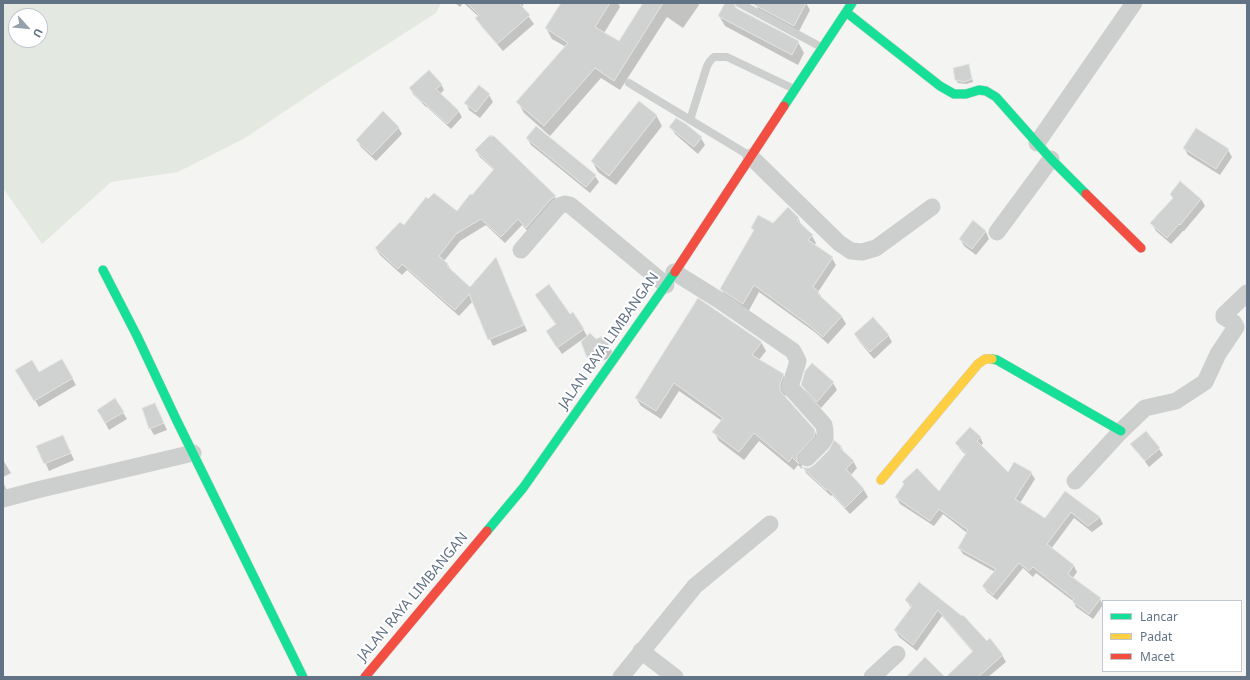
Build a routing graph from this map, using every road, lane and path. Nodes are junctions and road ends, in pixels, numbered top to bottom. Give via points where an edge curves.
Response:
1 (739, 3) edge
2 (852, 3) edge
3 (1134, 3) edge
4 (846, 12) junction
5 (822, 48) junction
6 (629, 83) dead end
7 (794, 89) junction
8 (690, 120) junction
9 (1037, 143) junction
10 (751, 157) junction
11 (1051, 159) junction
12 (932, 208) dead end
13 (996, 232) dead end
14 (1141, 248) dead end
15 (521, 250) dead end
16 (103, 270) dead end
17 (670, 279) junction
18 (1247, 293) edge
19 (1121, 431) junction
20 (193, 453) junction
21 (807, 458) dead end
22 (882, 480) dead end
23 (1075, 480) dead end
24 (3, 499) edge
25 (770, 524) dead end
26 (641, 651) junction
27 (897, 654) dead end
28 (303, 677) edge
29 (365, 677) edge
30 (621, 677) edge
31 (674, 677) edge
32 (872, 677) edge

1 - 5 lane
2 - 4 main road, JALAN RAYA LIMBANGAN
3 - 9 street
4 - 5 main road, JALAN RAYA LIMBANGAN
4 - 9 main road via 949,92 966,94 979,90 996,97
5 - 7 main road, JALAN RAYA LIMBANGAN
6 - 8 lane
7 - 8 lane via 727,57 714,58 707,66
7 - 10 main road, JALAN RAYA LIMBANGAN
8 - 10 lane
9 - 11 main road
10 - 12 street via 839,243 851,251 862,252 876,248
10 - 17 main road, JALAN RAYA LIMBANGAN
11 - 13 street
11 - 14 main road
15 - 17 street via 559,206 565,204 570,205
16 - 20 main road
17 - 21 street via 719,300 793,351 798,361 790,387 824,425 825,431 822,443
17 - 29 main road, JALAN RAYA LIMBANGAN via 523,488
18 - 19 street via 1224,315 1236,327 1218,354 1206,382 1176,401 1145,408
19 - 22 main road via 997,360 989,358 978,364
19 - 23 street
20 - 24 street
20 - 28 main road
25 - 26 street via 695,586
26 - 30 street
26 - 31 street
27 - 32 street

